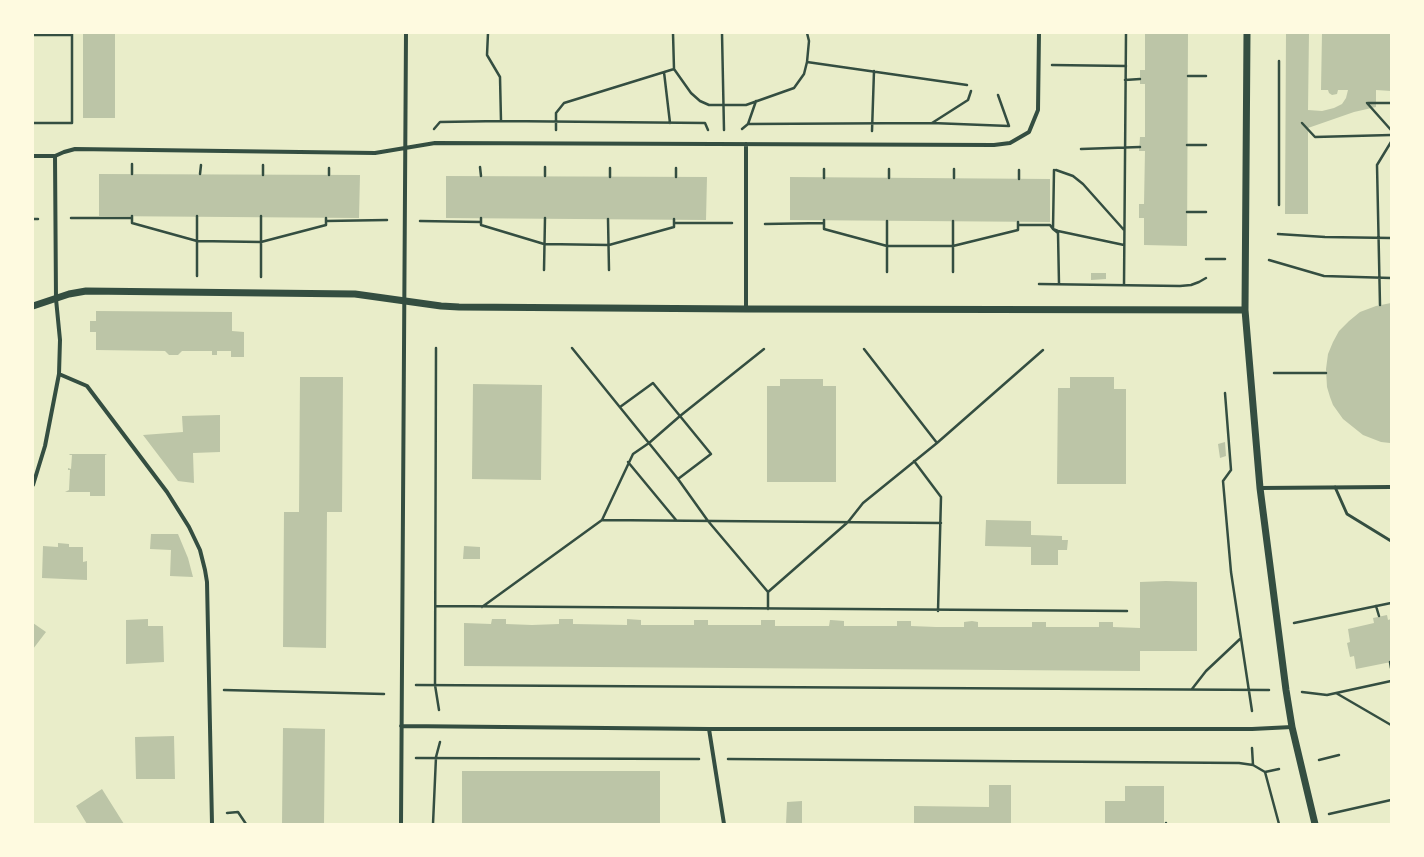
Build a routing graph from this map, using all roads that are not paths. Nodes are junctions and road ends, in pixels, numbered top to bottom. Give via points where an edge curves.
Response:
1 (406, 33) edge
2 (1039, 33) edge
3 (1247, 33) edge
4 (746, 144) junction
5 (406, 148) junction
6 (33, 156) edge
7 (55, 156) junction
8 (56, 299) junction
9 (405, 301) junction
10 (33, 306) edge
11 (746, 309) junction
12 (1245, 310) junction
13 (59, 374) junction
14 (33, 486) edge
15 (1335, 487) junction
16 (1391, 487) edge
17 (1260, 488) junction
18 (1391, 541) edge
19 (401, 726) junction
20 (1292, 727) junction
21 (709, 729) junction
22 (1314, 821) edge
23 (212, 824) edge
24 (401, 824) edge
25 (724, 824) edge

1 - 5 street
2 - 4 street via 1038,110 1029,132 1010,143
3 - 12 street
4 - 5 street via 435,143
4 - 11 street
5 - 7 street via 375,153 75,149
5 - 9 street
6 - 7 street
7 - 8 street
8 - 9 street via 86,291 368,294
8 - 10 street
8 - 13 street via 60,340
9 - 11 street via 459,307
9 - 19 street
11 - 12 street
12 - 17 street
13 - 14 street via 45,446
13 - 23 street via 87,386 168,492 196,540 203,559 207,582
15 - 16 street
15 - 17 street
15 - 18 lane via 1347,514
17 - 20 street
19 - 21 street
19 - 24 street
20 - 21 street
20 - 22 street
21 - 25 street

